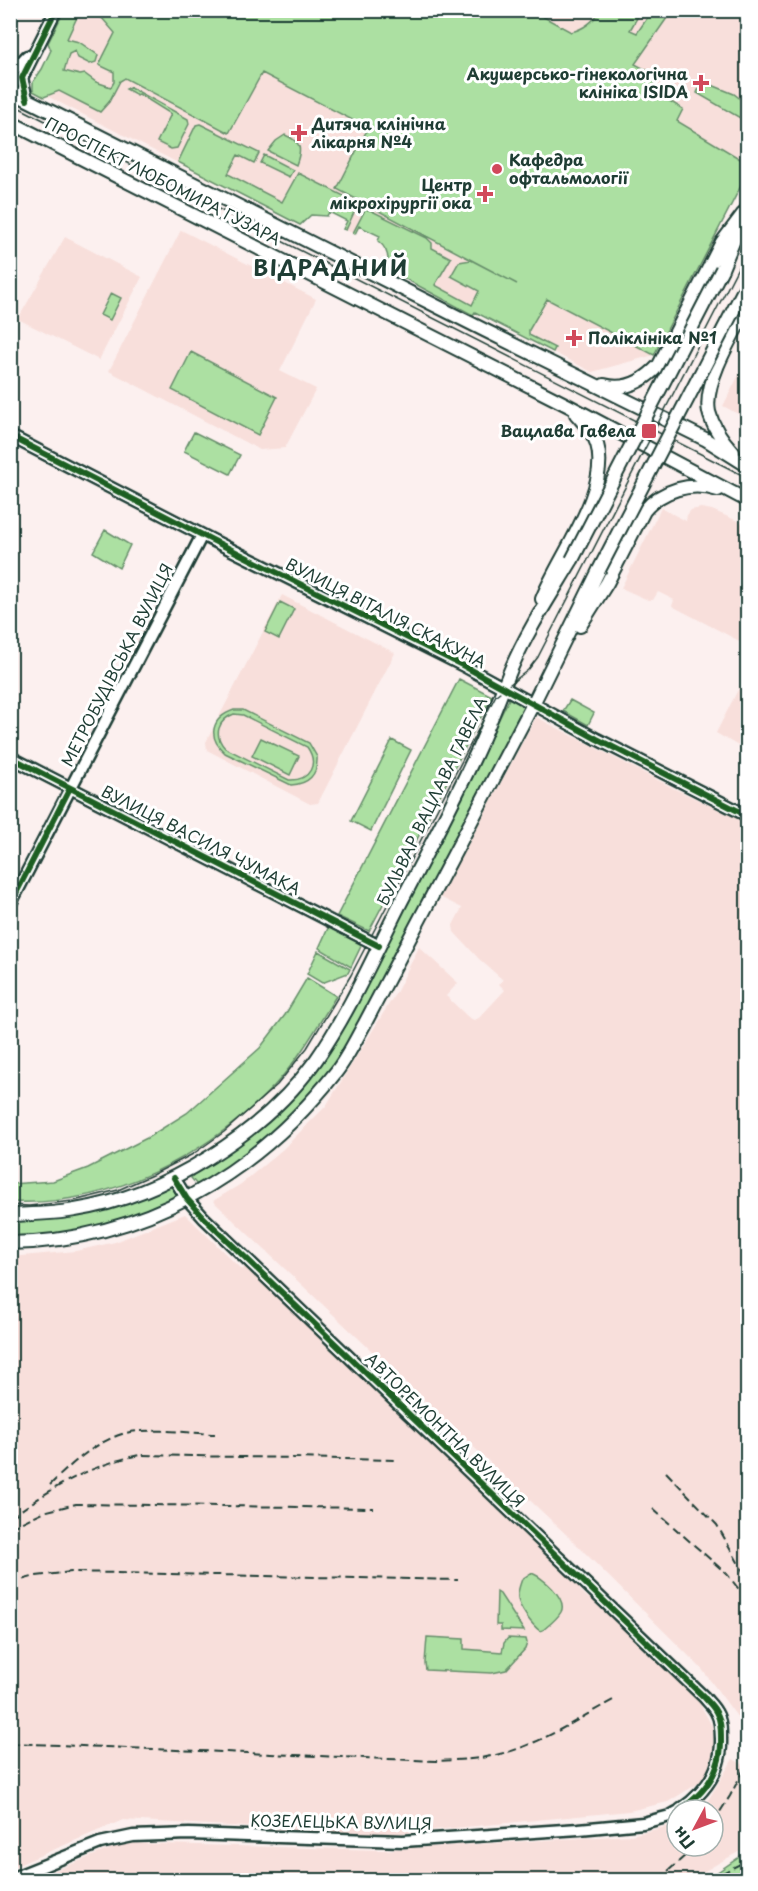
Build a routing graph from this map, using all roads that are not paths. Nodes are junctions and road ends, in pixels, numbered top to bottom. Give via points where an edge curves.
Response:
1 (51, 10) edge
2 (56, 10) edge
3 (10, 74) edge
4 (10, 91) edge
5 (27, 100) junction
6 (13, 126) edge
7 (745, 210) edge
8 (747, 282) edge
9 (747, 307) edge
10 (581, 377) junction
11 (569, 406) junction
12 (10, 436) edge
13 (746, 465) edge
14 (742, 498) edge
15 (202, 535) junction
16 (526, 638) junction
17 (551, 669) junction
18 (504, 688) junction
19 (533, 704) junction
20 (10, 757) edge
21 (70, 788) junction
22 (747, 816) edge
23 (10, 905) edge
24 (379, 946) junction
25 (174, 1178) junction
26 (187, 1199) junction
27 (10, 1215) edge
28 (10, 1243) edge
29 (704, 1697) joint
30 (696, 1798) edge
31 (665, 1817) edge
32 (10, 1879) edge

1 - 3 street via 27,57
2 - 5 street via 22,78
4 - 5 main road, ПРОСПЕКТ ЛЮБОМИРА ГУЗАРА
5 - 10 main road, ПРОСПЕКТ ЛЮБОМИРА ГУЗАРА
6 - 11 main road, ПРОСПЕКТ ЛЮБОМИРА ГУЗАРА
7 - 10 main road via 722,242 665,356 652,372 634,383 615,387
7 - 16 main road, БУЛЬВАР ВАЦЛАВА ГАВЕЛА, bridge via 722,269 572,560
8 - 17 main road, bridge
9 - 13 main road via 713,378 709,407 721,438
10 - 13 main road, ПРОСПЕКТ ЛЮБОМИРА ГУЗАРА via 705,439
11 - 14 main road, ПРОСПЕКТ ЛЮБОМИРА ГУЗАРА
11 - 16 main road via 597,444 598,477 589,505 548,583
12 - 15 street, ВУЛИЦЯ ВІТАЛІЯ СКАКУНА
14 - 17 main road via 712,488 684,488 651,502 607,583
15 - 18 street, ВУЛИЦЯ ВІТАЛІЯ СКАКУНА
15 - 21 street, МЕТРОБУДІВСЬКА ВУЛИЦЯ
16 - 18 main road, БУЛЬВАР ВАЦЛАВА ГАВЕЛА
17 - 19 main road
18 - 19 street, ВУЛИЦЯ ВІТАЛІЯ СКАКУНА
18 - 24 main road, БУЛЬВАР ВАЦЛАВА ГАВЕЛА via 474,759
19 - 22 street, ВУЛИЦЯ ВІТАЛІЯ СКАКУНА
19 - 26 main road via 337,1071 273,1140
20 - 21 street, ВУЛИЦЯ ВАСИЛЯ ЧУМАКА
21 - 23 street, МЕТРОБУДІВСЬКА ВУЛИЦЯ
21 - 24 street, ВУЛИЦЯ ВАСИЛЯ ЧУМАКА
24 - 25 main road, БУЛЬВАР ВАЦЛАВА ГАВЕЛА via 315,1060 288,1093 231,1142
25 - 26 street, АВТОРЕМОНТНА ВУЛИЦЯ
25 - 27 main road, БУЛЬВАР ВАЦЛАВА ГАВЕЛА via 96,1206
26 - 28 main road via 131,1223 86,1236
26 - 29 street, АВТОРЕМОНТНА ВУЛИЦЯ
29 - 30 street, КОЗЕЛЕЦЬКА ВУЛИЦЯ via 717,1712 722,1727 722,1751 716,1769
31 - 32 street, КОЗЕЛЕЦЬКА ВУЛИЦЯ via 579,1829 404,1841 189,1834 133,1836 100,1843

